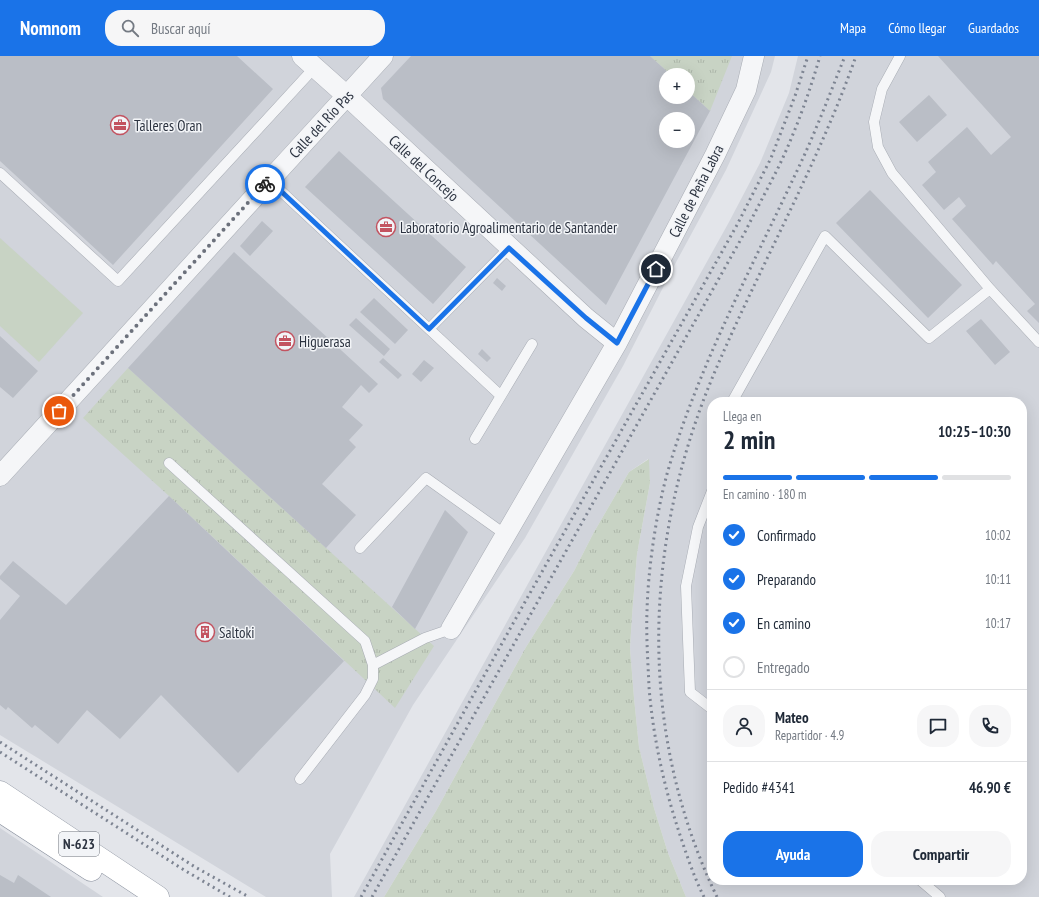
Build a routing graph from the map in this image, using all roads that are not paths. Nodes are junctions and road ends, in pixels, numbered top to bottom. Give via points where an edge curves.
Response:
1 (383, 56) edge
2 (754, 56) edge
3 (900, 56) edge
4 (309, 62) edge
5 (347, 96) junction
6 (0, 173) edge
7 (269, 180) junction
8 (509, 248) junction
9 (990, 289) junction
10 (429, 329) junction
11 (1039, 342) edge
12 (617, 343) junction
13 (532, 344) dead end
14 (500, 395) junction
15 (735, 397) edge
16 (475, 439) dead end
17 (169, 463) dead end
18 (0, 476) edge
19 (707, 503) edge
20 (506, 535) junction
21 (360, 548) dead end
22 (452, 629) joint
23 (373, 665) junction
24 (707, 706) edge
25 (300, 779) dead end
26 (0, 792) edge
27 (0, 811) edge
28 (926, 885) edge
29 (133, 897) edge
30 (158, 897) edge
31 (940, 897) edge

1 - 5 street, Calle del Río Pas
2 - 12 street, Calle de Peña Labra via 746,90
3 - 9 lane via 882,89 874,122 878,146 892,173
4 - 5 street, Calle del Concejo
4 - 6 lane via 118,281
5 - 7 street, Calle del Río Pas
5 - 8 street, Calle del Concejo
7 - 10 lane
7 - 18 street, Calle del Río Pas
8 - 10 lane
8 - 12 street, Calle del Concejo
9 - 11 lane
9 - 15 lane via 929,338 825,236
10 - 14 lane
12 - 20 street, Calle de Peña Labra
13 - 14 lane
14 - 16 lane
17 - 23 lane via 354,629 366,641
19 - 24 lane via 698,527 686,586 690,692
20 - 21 lane via 426,478
20 - 22 street, Calle de Peña Labra
22 - 23 lane via 425,638
23 - 25 lane via 373,679 365,695
26 - 30 highway, N-623
27 - 29 highway, N-623
28 - 31 lane

